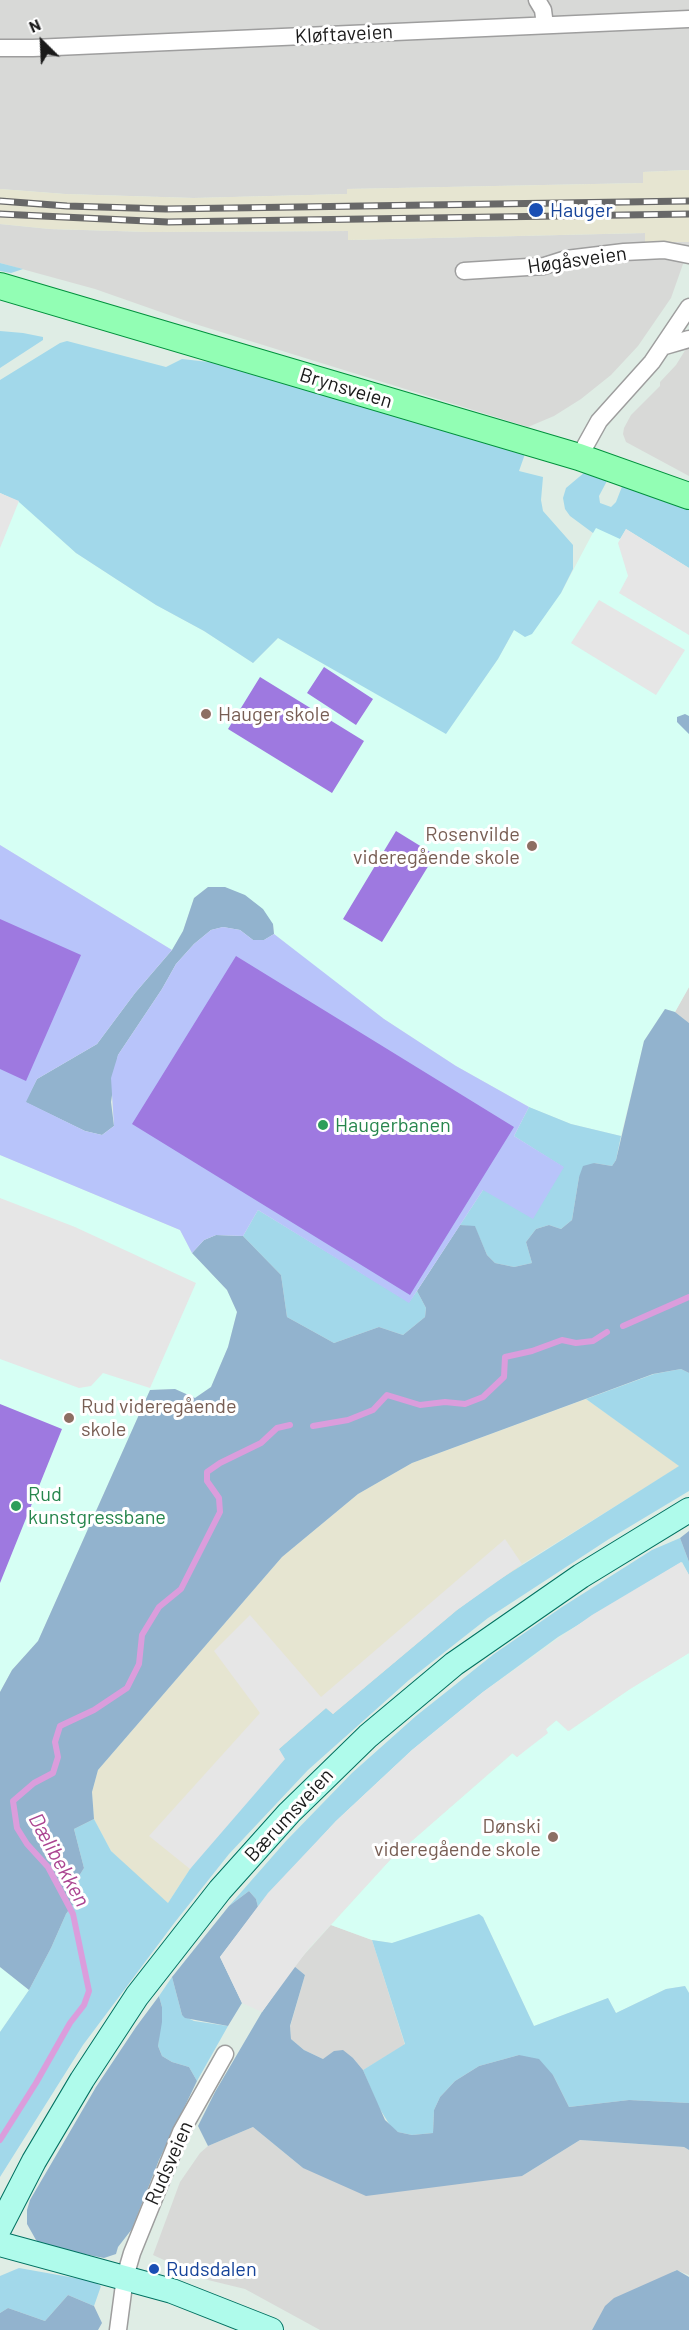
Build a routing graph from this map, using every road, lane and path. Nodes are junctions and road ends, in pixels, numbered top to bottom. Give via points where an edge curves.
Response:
1 (537, 0) edge
2 (689, 19) edge
3 (545, 25) junction
4 (0, 48) edge
5 (689, 255) edge
6 (464, 271) dead end
7 (0, 286) edge
8 (689, 307) edge
9 (689, 339) edge
10 (664, 346) junction
11 (579, 458) junction
12 (689, 496) edge
13 (689, 1510) edge
14 (225, 2054) dead end
15 (0, 2227) edge
16 (0, 2244) edge
17 (125, 2277) junction
18 (118, 2330) edge
19 (271, 2330) edge

1 - 3 street
2 - 3 street, Kløftaveien
3 - 4 street, Kløftaveien
5 - 6 street, Høgåsveien via 664,250 624,252 566,259 544,266
7 - 11 main road, Brynsveien
8 - 10 street
9 - 10 street
10 - 11 street via 599,421
11 - 12 main road, Brynsveien
13 - 15 main road, Bærumsveien via 581,1576 454,1664 368,1736 289,1813 220,1890 137,1996 70,2100
14 - 17 street, Rudsveien via 181,2132
16 - 17 main road
17 - 18 street
17 - 19 main road via 172,2290

